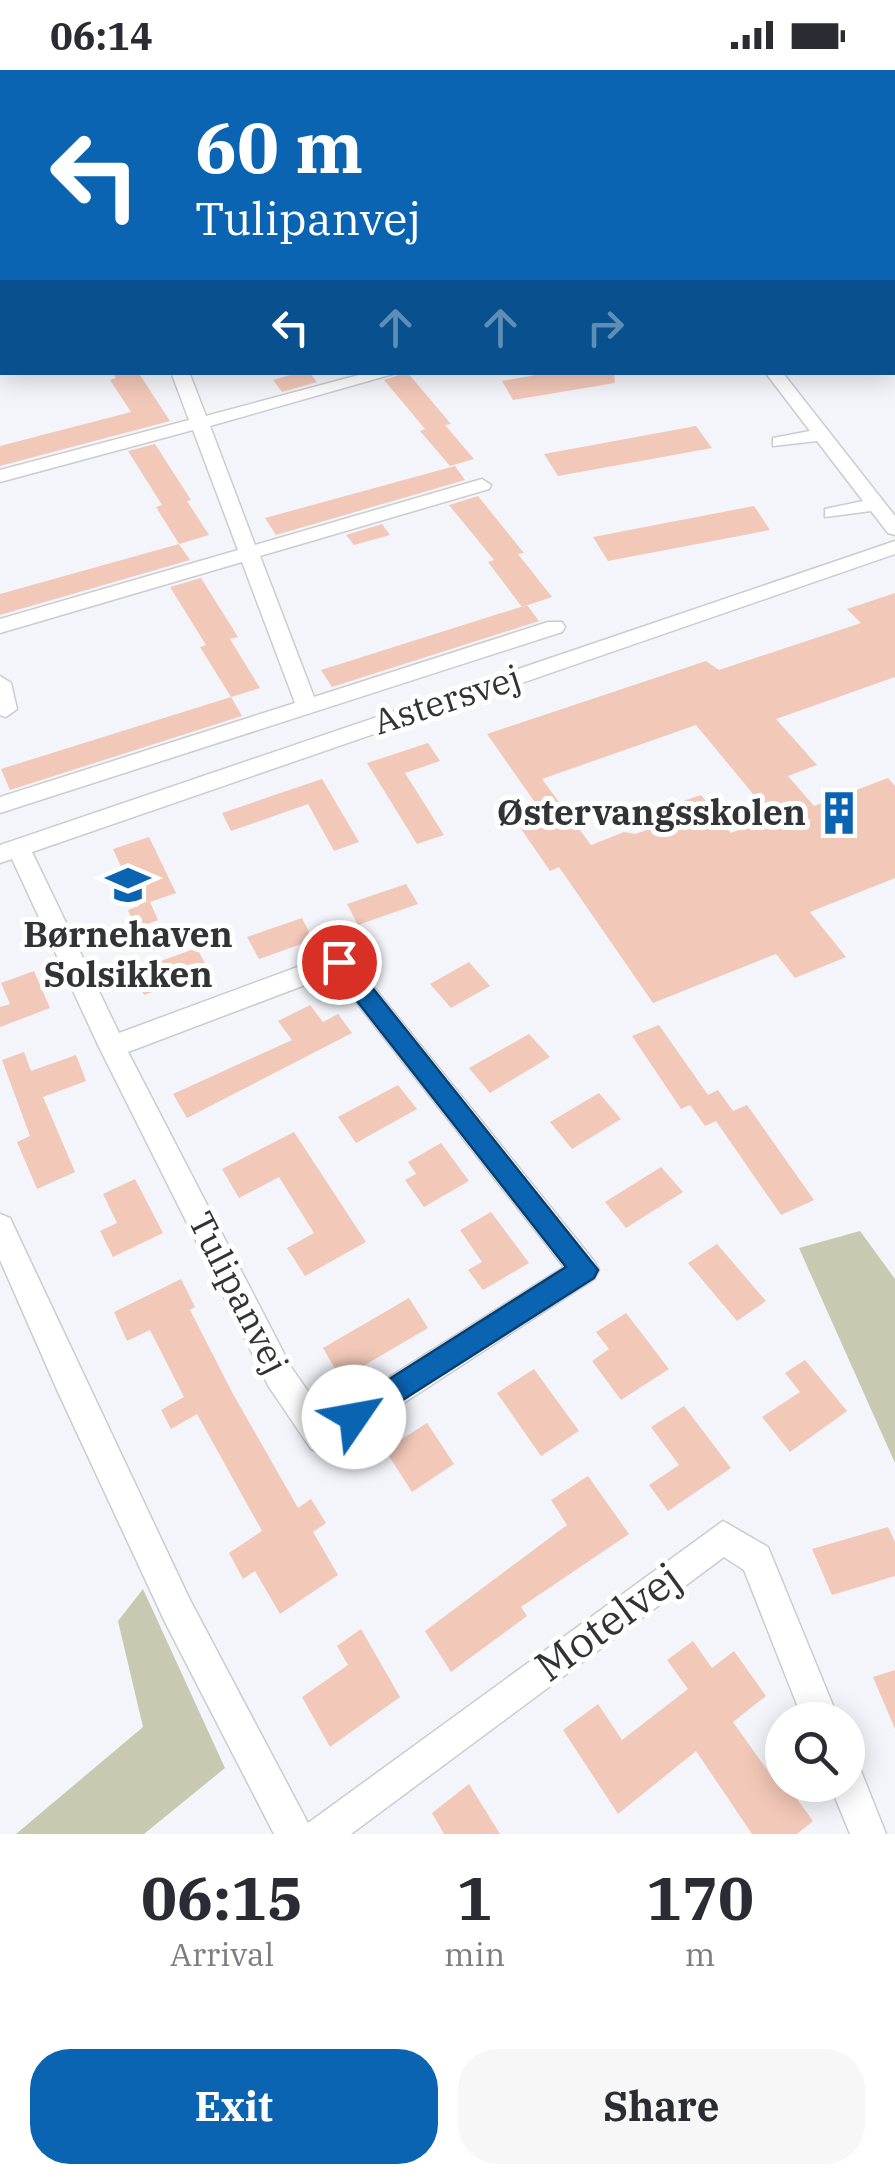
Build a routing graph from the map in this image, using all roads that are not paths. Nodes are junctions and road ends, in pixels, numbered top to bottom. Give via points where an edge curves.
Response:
1 (181, 375) edge
2 (380, 375) edge
3 (775, 375) edge
4 (200, 422) junction
5 (821, 435) junction
6 (778, 442) dead end
7 (0, 476) edge
8 (482, 485) dead end
9 (876, 504) junction
10 (832, 513) dead end
11 (895, 529) edge
12 (895, 548) edge
13 (246, 554) junction
14 (0, 626) edge
15 (555, 627) dead end
16 (0, 683) edge
17 (307, 707) junction
18 (6, 709) dead end
19 (2, 805) edge
20 (9, 850) edge
21 (112, 1047) junction
22 (0, 1227) edge
23 (814, 1702) edge
24 (855, 1802) edge
25 (294, 1834) edge
26 (321, 1834) edge
27 (868, 1834) edge

1 - 4 street
2 - 4 street
3 - 5 street
4 - 7 street
4 - 13 street
5 - 6 street
5 - 9 street
8 - 13 street
9 - 10 street
9 - 11 street
12 - 20 street, Astersvej
13 - 14 street
13 - 17 street
15 - 17 street
16 - 18 street
17 - 19 street
20 - 21 street, Tulipanvej
21 - 21 street, Tulipanvej via 280,1377 322,1438 584,1270 339,962
22 - 25 street via 95,1442 232,1724
23 - 26 street, Motelvej via 756,1559 724,1537
24 - 27 street

